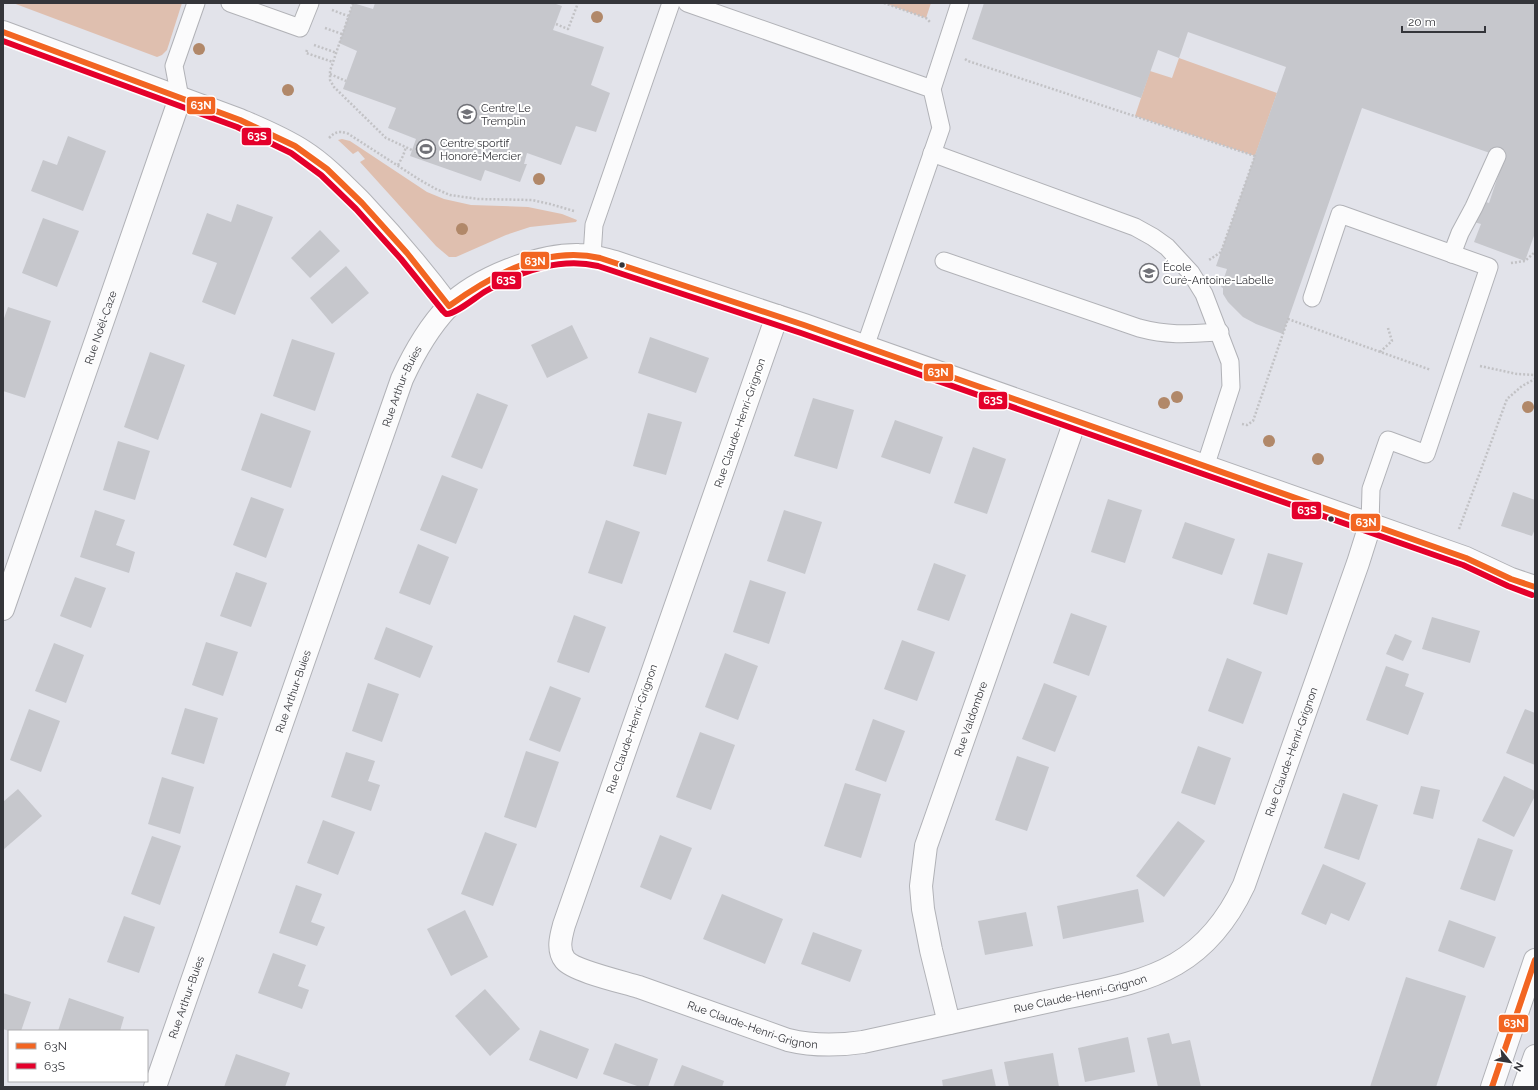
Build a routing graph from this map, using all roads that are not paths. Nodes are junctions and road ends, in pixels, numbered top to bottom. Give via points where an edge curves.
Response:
1 (196, 3) edge
2 (230, 3) edge
3 (310, 3) edge
4 (671, 3) edge
5 (687, 3) edge
6 (960, 3) edge
7 (3, 32) edge
8 (932, 89) junction
9 (180, 98) junction
10 (932, 153) junction
11 (1497, 156) dead end
12 (1452, 254) junction
13 (592, 256) junction
14 (944, 261) dead end
15 (1312, 298) dead end
16 (449, 306) junction
17 (777, 316) junction
18 (1220, 332) junction
19 (865, 347) junction
20 (1076, 421) junction
21 (1205, 467) junction
22 (1370, 525) junction
23 (12, 553) edge
24 (1535, 587) edge
25 (3, 609) edge
26 (1535, 960) edge
27 (949, 1023) junction
28 (1535, 1056) edge
29 (155, 1087) edge
30 (1492, 1087) edge
31 (1524, 1087) edge

1 - 9 lane via 174,66
2 - 3 lane via 300,28
4 - 13 lane via 594,225
5 - 8 lane
6 - 8 lane
7 - 9 street
8 - 10 lane via 940,128
9 - 16 street via 258,127 313,158 380,222 409,254
9 - 23 street, Rue Noël-Caze
10 - 18 lane via 1119,221 1153,237 1191,273 1204,294
10 - 19 lane
11 - 12 lane
12 - 15 lane via 1340,214
12 - 22 lane via 1489,267 1426,454 1388,440 1371,489
13 - 16 street via 550,258 518,267 477,286
13 - 17 street
14 - 18 lane via 1152,331 1173,334
16 - 29 street, Rue Arthur-Buies via 421,341 402,379
17 - 19 street
17 - 27 street, Rue Claude-Henri-Grignon via 564,925 560,940 561,952 566,961 576,967 801,1043 823,1046 863,1042
18 - 21 lane via 1230,362 1231,387
19 - 20 street
20 - 21 street
20 - 27 street, Rue Valdombre via 926,846 921,886 923,909
21 - 22 street
22 - 24 street via 1466,558
22 - 27 street, Rue Claude-Henri-Grignon via 1250,872 1236,901 1218,927 1187,957 1149,976 1119,986
23 - 25 street, Rue Noël-Caze
26 - 30 street
28 - 31 street

